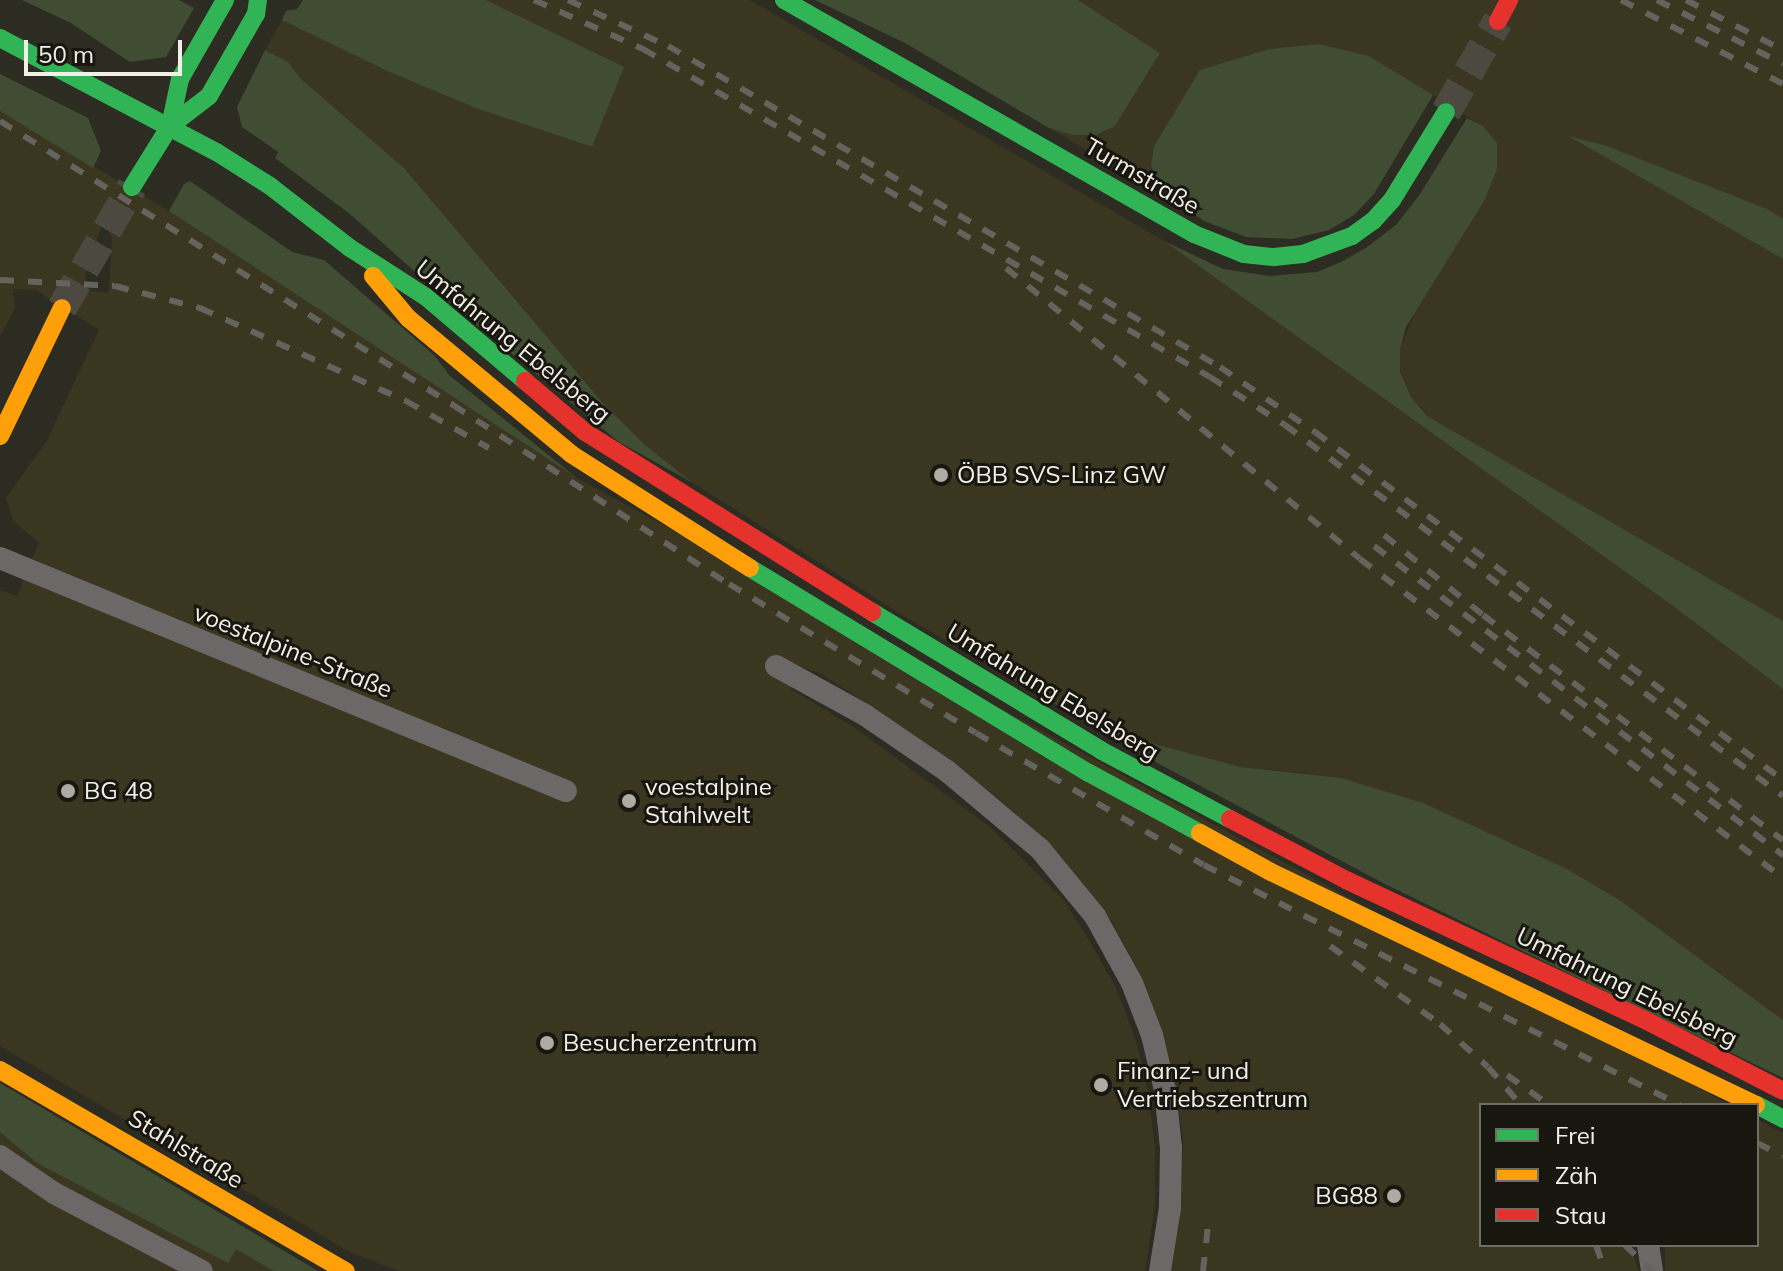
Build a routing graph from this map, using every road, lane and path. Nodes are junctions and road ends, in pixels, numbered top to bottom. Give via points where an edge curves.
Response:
1 (225, 0) edge
2 (258, 0) edge
3 (784, 0) edge
4 (1509, 0) edge
5 (1498, 21) tunnel mouth
6 (0, 38) edge
7 (1446, 112) tunnel mouth
8 (170, 126) junction
9 (132, 187) tunnel mouth
10 (350, 248) junction
11 (62, 308) tunnel mouth
12 (0, 436) edge
13 (0, 558) edge
14 (776, 666) dead end
15 (566, 791) dead end
16 (0, 1070) edge
17 (1783, 1091) edge
18 (1753, 1103) edge
19 (1759, 1106) edge
20 (1783, 1119) edge
21 (0, 1156) edge
22 (1648, 1247) edge
23 (202, 1271) edge
24 (346, 1271) edge
25 (1160, 1271) edge
26 (1652, 1271) edge

1 - 8 main road via 180,79
2 - 8 main road via 256,14 209,96
3 - 7 main road, Turmstraße via 1194,234 1244,254 1303,254 1352,236 1392,200
4 - 5 main road
6 - 8 main road, Umfahrung Ebelsberg
8 - 9 main road
8 - 10 main road, Umfahrung Ebelsberg via 270,186
10 - 17 main road, Umfahrung Ebelsberg via 426,297 526,385 635,465 1102,751 1346,880
10 - 18 main road, Umfahrung Ebelsberg via 408,318 509,405 571,454 704,541 1199,834
11 - 12 main road
13 - 15 street, voestalpine-Straße
14 - 25 street via 865,715 947,771 1040,849 1095,916 1132,983 1165,1090 1171,1193
16 - 24 main road, Stahlstraße
19 - 20 main road, Umfahrung Ebelsberg
21 - 23 street via 54,1193
22 - 26 street

